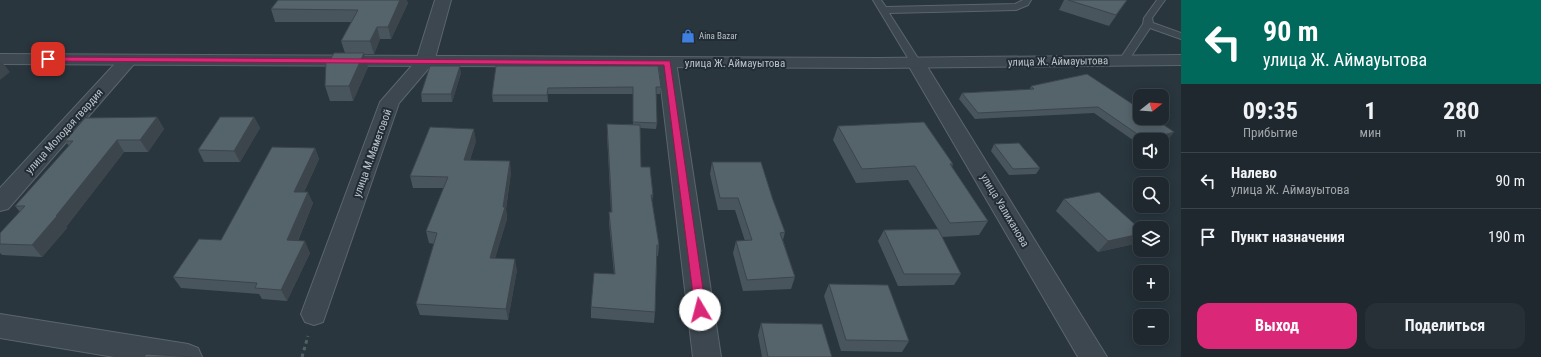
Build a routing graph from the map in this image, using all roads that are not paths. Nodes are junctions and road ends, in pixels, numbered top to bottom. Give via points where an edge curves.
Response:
1 (443, 0) edge
2 (878, 0) edge
3 (1027, 0) edge
4 (1161, 0) edge
5 (884, 10) junction
6 (1148, 24) junction
7 (1181, 36) edge
8 (0, 59) edge
9 (128, 60) junction
10 (1125, 60) junction
11 (1181, 60) edge
12 (425, 62) junction
13 (667, 62) junction
14 (916, 63) junction
15 (0, 203) edge
16 (314, 314) dead end
17 (0, 326) edge
18 (188, 357) edge
19 (707, 357) edge
20 (1092, 357) edge

1 - 12 street, улица М.Маметовой
2 - 5 lane
3 - 5 lane via 1016,7
4 - 6 lane via 1148,18
5 - 14 lane
6 - 7 lane
6 - 10 lane
8 - 9 street, улица Ж. Аймауытова
9 - 12 street, улица Ж. Аймауытова
9 - 15 street, улица Молодая гвардия
10 - 11 street, улица Ж. Аймауытова
10 - 14 street, улица Ж. Аймауытова
12 - 13 street, улица Ж. Аймауытова
12 - 16 street, улица М.Маметовой via 390,102
13 - 14 street, улица Ж. Аймауытова
13 - 19 street
14 - 20 street, улица Уалиханова
17 - 18 street

